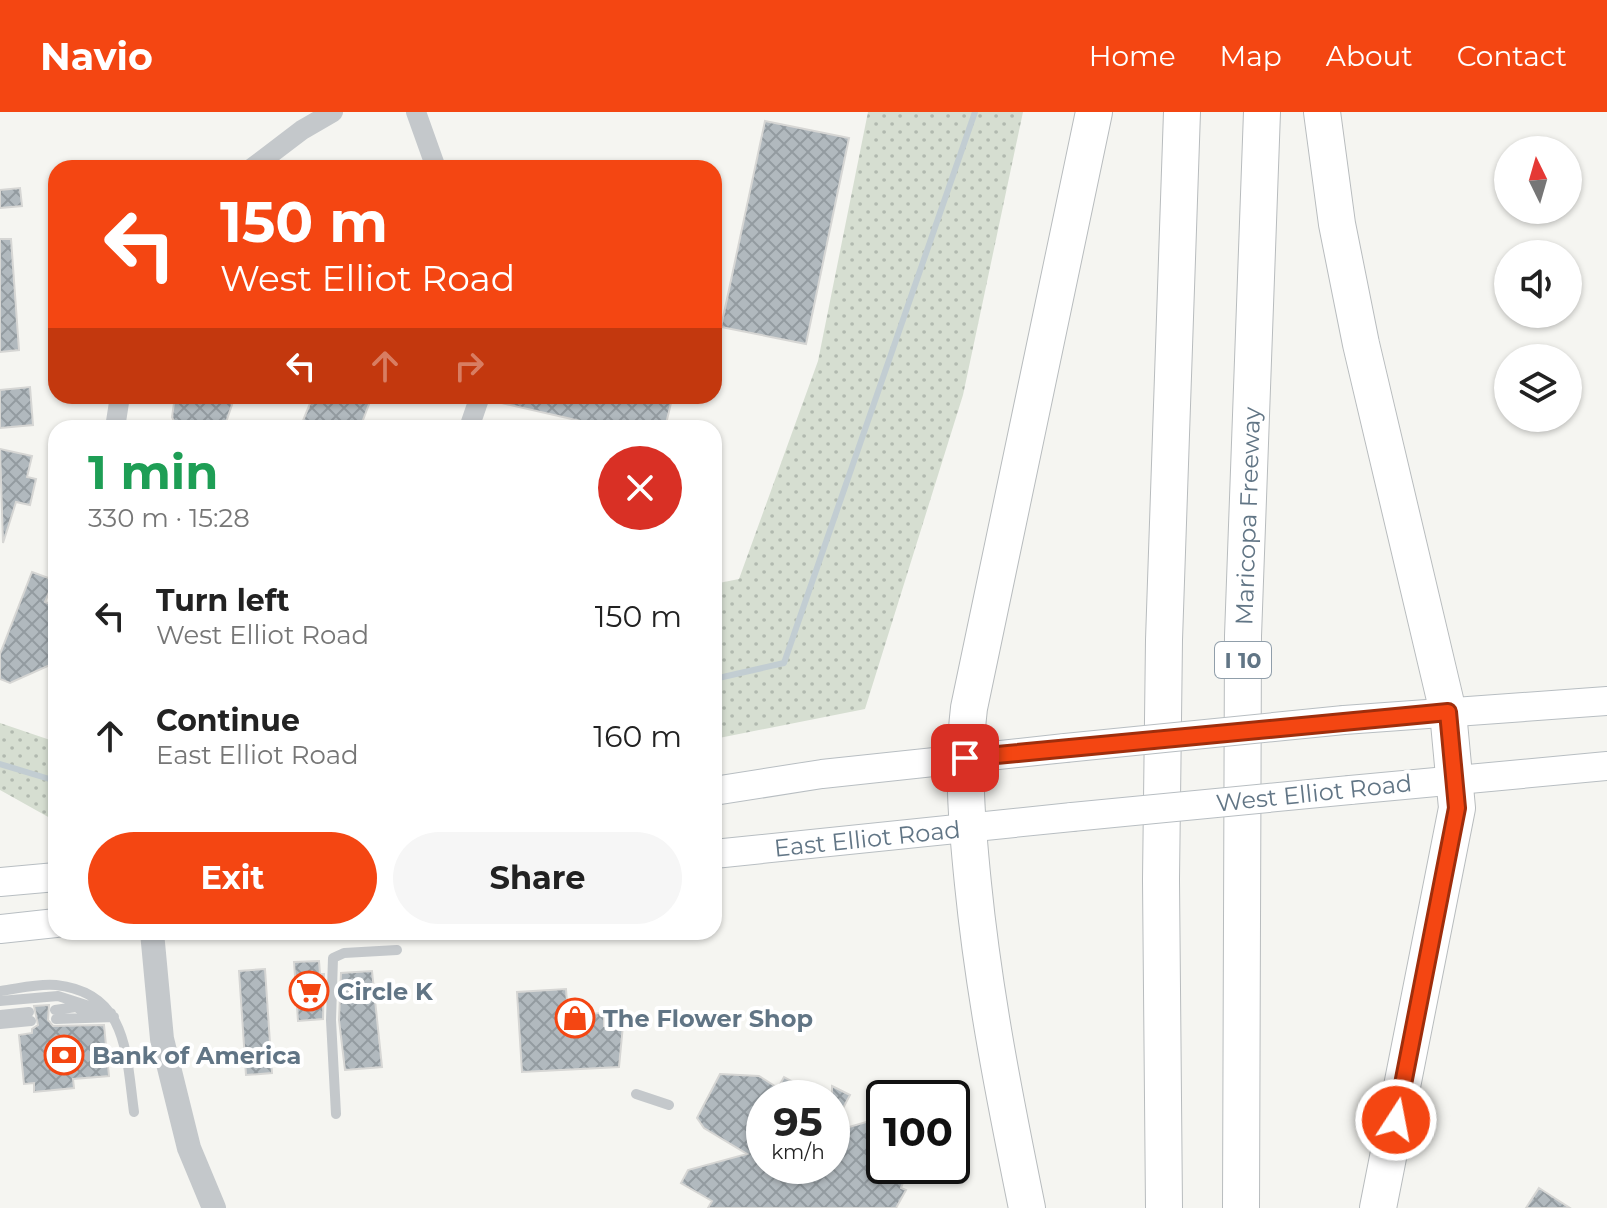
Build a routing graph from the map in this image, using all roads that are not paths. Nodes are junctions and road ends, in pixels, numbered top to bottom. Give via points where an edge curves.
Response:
1 (333, 112) edge
2 (416, 112) edge
3 (1094, 112) edge
4 (1182, 112) edge
5 (1262, 112) edge
6 (1322, 112) edge
7 (262, 160) edge
8 (433, 160) edge
9 (1607, 701) edge
10 (1448, 712) junction
11 (965, 758) junction
12 (1607, 766) edge
13 (1455, 780) junction
14 (722, 790) edge
15 (1020, 821) joint
16 (967, 826) junction
17 (722, 853) edge
18 (48, 878) edge
19 (0, 882) edge
20 (48, 924) edge
21 (0, 929) edge
22 (153, 940) edge
23 (397, 950) dead end
24 (0, 991) edge
25 (0, 1001) edge
26 (56, 1014) dead end
27 (0, 1015) edge
28 (114, 1015) junction
29 (0, 1024) edge
30 (636, 1094) dead end
31 (669, 1105) dead end
32 (134, 1112) dead end
33 (336, 1114) dead end
34 (214, 1208) edge
35 (1027, 1208) edge
36 (1164, 1208) edge
37 (1241, 1208) edge
38 (1378, 1208) edge

1 - 7 street
2 - 8 street
3 - 11 highway via 969,708
4 - 36 highway via 1164,656
5 - 37 highway, Maricopa Freeway / I 10 via 1243,636
6 - 10 highway via 1361,344
9 - 10 main road
10 - 11 main road, bridge
10 - 13 highway
11 - 14 main road
11 - 16 highway
12 - 13 main road, West Elliot Road
13 - 15 main road, West Elliot Road, bridge
13 - 38 highway via 1457,808
15 - 16 main road, East Elliot Road
16 - 17 main road, East Elliot Road
16 - 35 highway via 981,967
18 - 19 main road
20 - 21 main road
22 - 34 street via 162,1039 189,1148
23 - 33 lane via 333,958
24 - 28 lane via 56,985 102,1000
25 - 28 lane via 58,996
26 - 28 lane
27 - 29 lane via 30,1016
28 - 32 lane
30 - 31 lane

